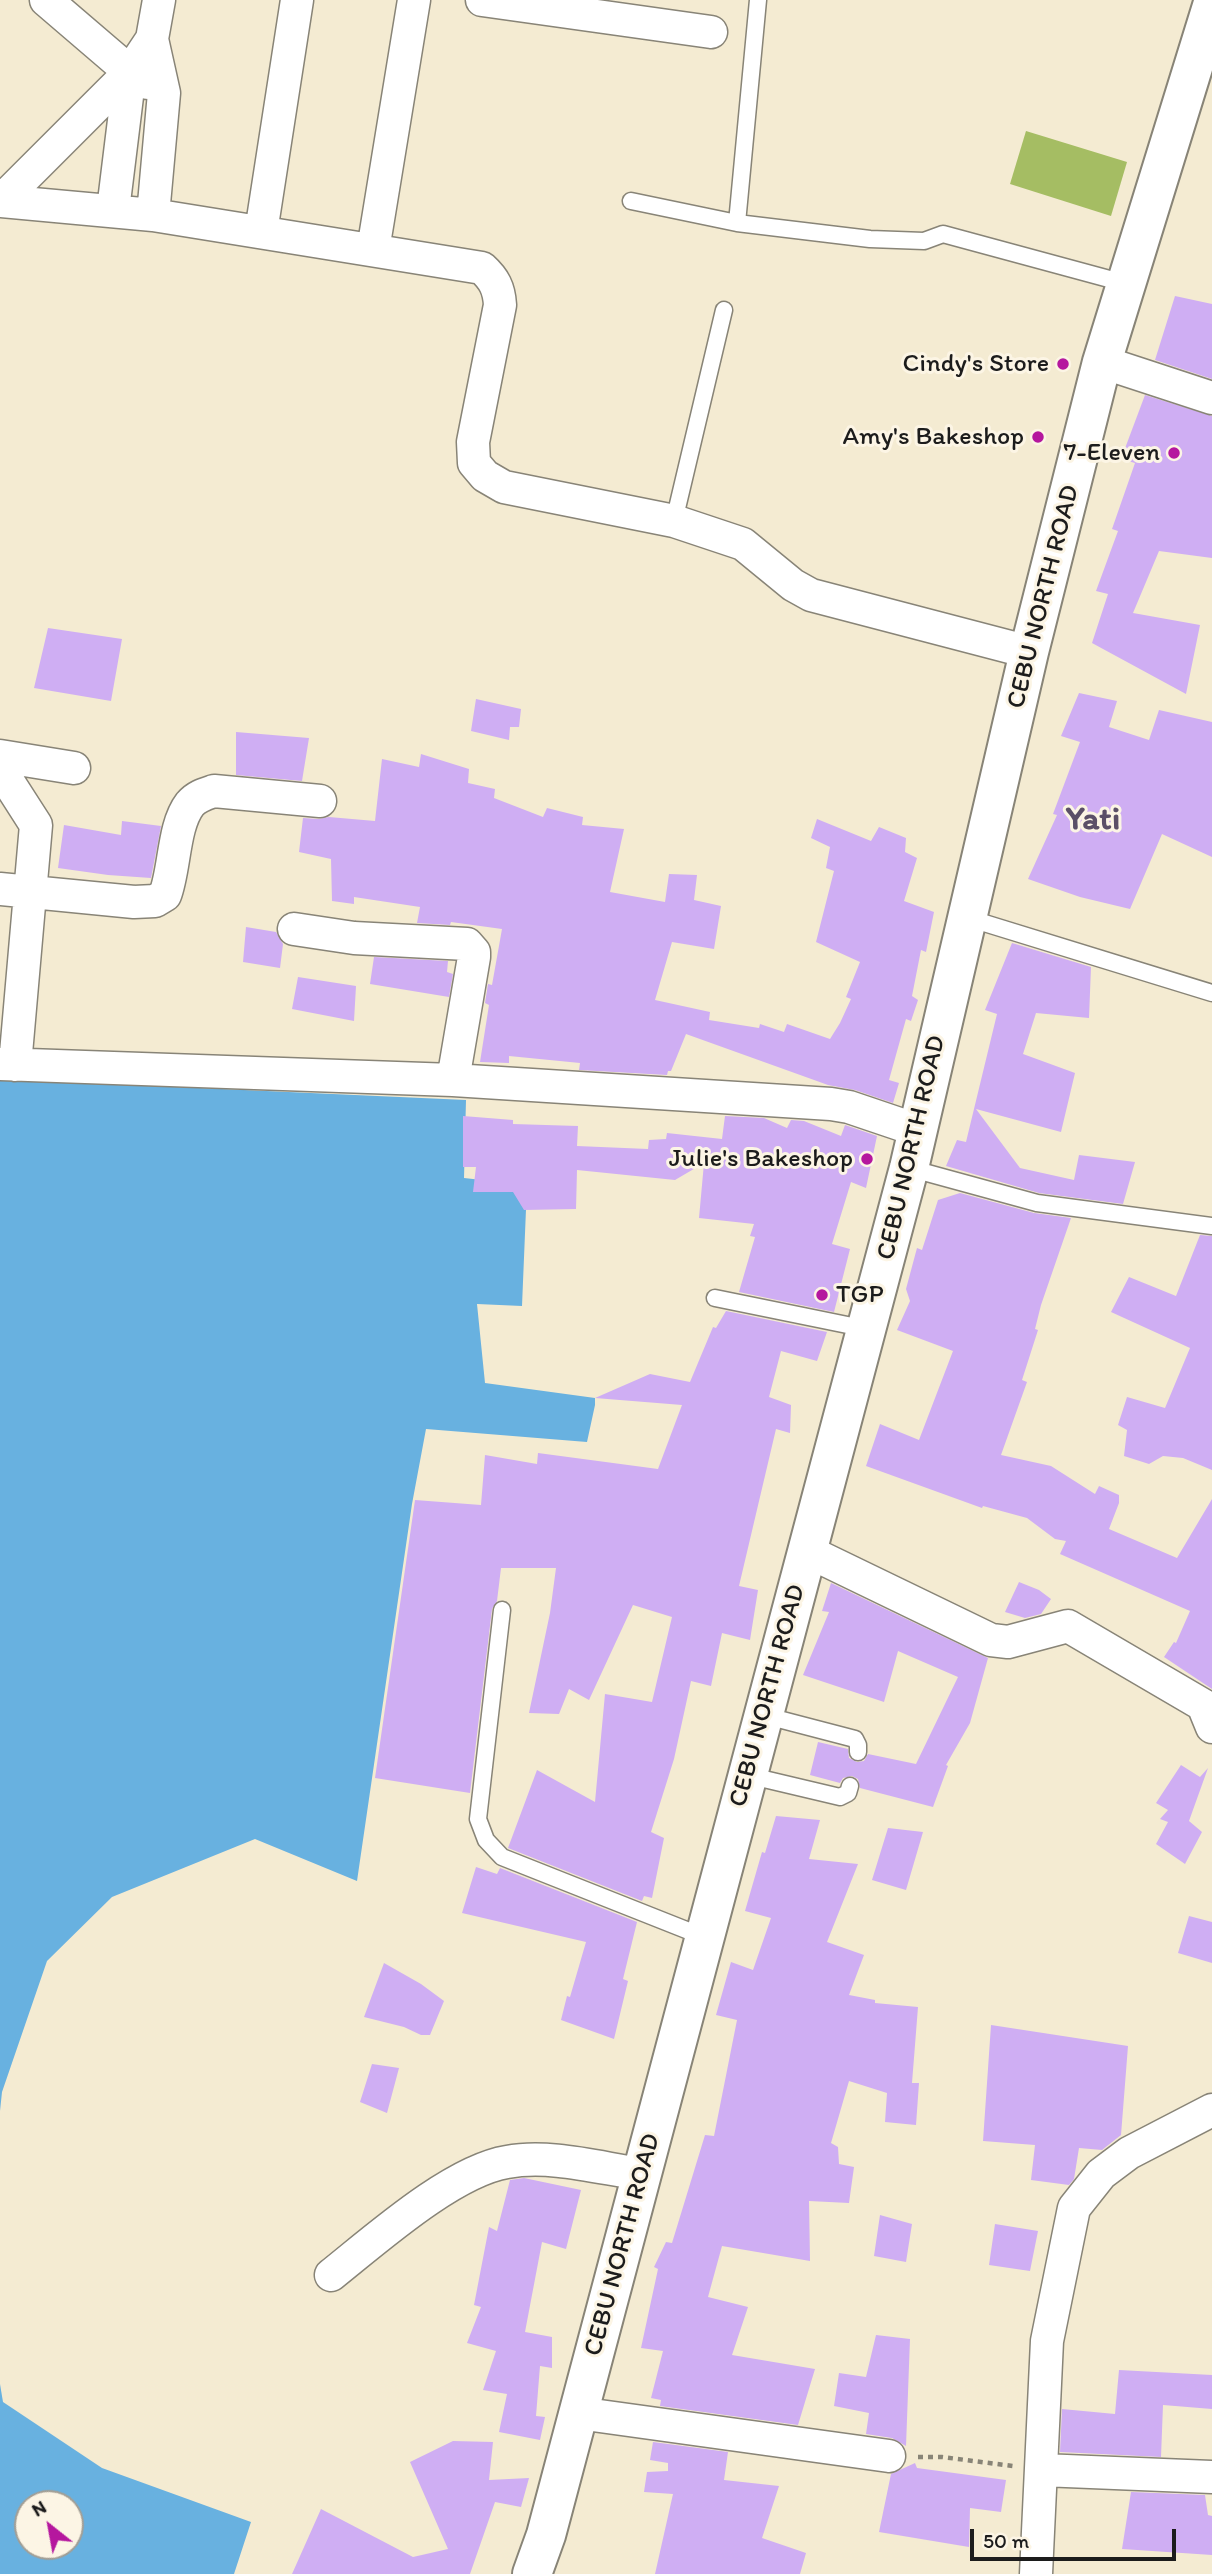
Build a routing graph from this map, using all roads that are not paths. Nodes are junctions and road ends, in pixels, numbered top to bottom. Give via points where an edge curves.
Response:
1 (46, 0) edge
2 (159, 0) edge
3 (297, 0) edge
4 (414, 0) edge
5 (482, 0) edge
6 (758, 0) edge
7 (1212, 6) edge
8 (712, 32) dead end
9 (152, 39) junction
10 (130, 72) junction
11 (164, 93) junction
12 (0, 201) edge
13 (631, 201) dead end
14 (113, 210) junction
15 (153, 215) junction
16 (737, 223) junction
17 (261, 232) junction
18 (373, 250) junction
19 (1125, 283) junction
20 (724, 310) dead end
21 (1102, 362) junction
22 (1212, 398) edge
23 (674, 522) junction
24 (1029, 652) junction
25 (0, 756) edge
26 (74, 768) dead end
27 (0, 769) edge
28 (320, 801) dead end
29 (15, 891) edge
30 (968, 918) junction
31 (294, 929) dead end
32 (1212, 993) edge
33 (7, 1064) edge
34 (453, 1080) junction
35 (916, 1130) junction
36 (909, 1168) junction
37 (1212, 1226) edge
38 (715, 1298) dead end
39 (867, 1329) junction
40 (807, 1551) junction
41 (502, 1610) dead end
42 (763, 1715) junction
43 (1212, 1727) edge
44 (858, 1752) dead end
45 (747, 1775) junction
46 (850, 1786) dead end
47 (704, 1937) junction
48 (1212, 2110) edge
49 (641, 2174) junction
50 (331, 2274) dead end
51 (578, 2413) junction
52 (889, 2456) road end
53 (1042, 2470) junction
54 (1212, 2477) edge
55 (533, 2574) edge
56 (1035, 2574) edge

1 - 10 street
2 - 9 street
3 - 17 street
4 - 18 street
5 - 8 street
6 - 16 lane
7 - 19 main road, CEBU NORTH ROAD
9 - 10 street
9 - 11 street
10 - 11 street
10 - 12 street
10 - 14 street
11 - 15 street
12 - 14 street
13 - 16 lane
14 - 15 street
15 - 17 street
16 - 19 lane via 870,239 924,241 943,233
17 - 18 street
18 - 23 street via 482,268 493,278 500,305 473,442 474,463 485,476 504,486
19 - 21 main road, CEBU NORTH ROAD
20 - 23 lane
21 - 22 street
21 - 24 main road, CEBU NORTH ROAD
23 - 24 street via 743,544 811,595
24 - 30 main road, CEBU NORTH ROAD
25 - 26 street
27 - 29 street via 36,825
28 - 29 street via 214,791 200,795 183,822 165,895 155,901
29 - 33 street
30 - 32 lane
30 - 35 main road, CEBU NORTH ROAD
31 - 34 street via 471,947 474,957
33 - 34 street
34 - 35 street via 831,1104
35 - 36 main road, CEBU NORTH ROAD
36 - 37 lane via 1037,1203
36 - 39 main road, CEBU NORTH ROAD
38 - 39 lane
39 - 40 main road, CEBU NORTH ROAD
40 - 42 main road, CEBU NORTH ROAD
40 - 43 street via 991,1640 1008,1642 1068,1626 1203,1705
41 - 47 lane via 478,1819 486,1840 502,1857
42 - 44 lane via 855,1739
42 - 45 main road, CEBU NORTH ROAD
45 - 46 lane via 840,1797
45 - 47 main road, CEBU NORTH ROAD
47 - 49 main road, CEBU NORTH ROAD
48 - 53 street via 1129,2153 1101,2174 1074,2208 1047,2341
49 - 50 street via 558,2161 508,2162 479,2170 397,2223
49 - 51 main road, CEBU NORTH ROAD
51 - 52 street
51 - 55 main road, CEBU NORTH ROAD
53 - 54 street
53 - 56 street

